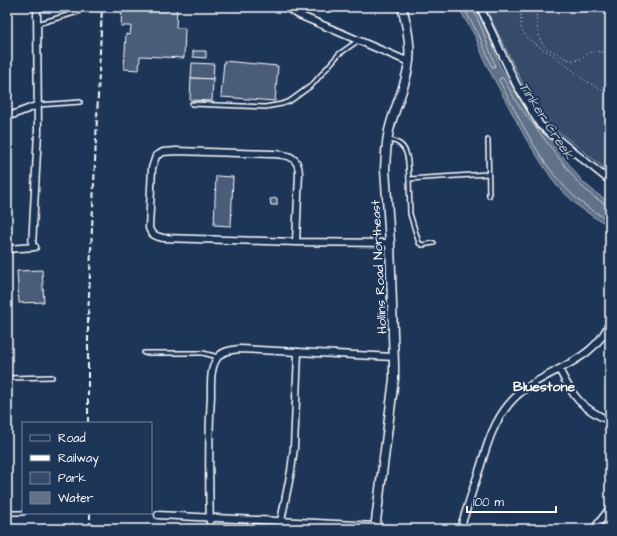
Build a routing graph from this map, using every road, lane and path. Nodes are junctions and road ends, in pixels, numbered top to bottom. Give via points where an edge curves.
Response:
1 (37, 7) edge
2 (285, 7) edge
3 (402, 7) edge
4 (480, 7) edge
5 (521, 7) edge
6 (536, 7) edge
7 (78, 12) dead end
8 (37, 24) junction
9 (359, 40) junction
10 (610, 53) edge
11 (409, 62) junction
12 (610, 95) edge
13 (80, 102) dead end
14 (192, 104) dead end
15 (38, 105) junction
16 (7, 117) edge
17 (387, 140) junction
18 (488, 140) dead end
19 (488, 174) junction
20 (409, 179) junction
21 (610, 181) edge
22 (490, 196) dead end
23 (296, 242) junction
24 (390, 243) junction
25 (434, 243) dead end
26 (7, 249) edge
27 (610, 321) edge
28 (298, 352) junction
29 (144, 353) dead end
30 (394, 356) junction
31 (218, 357) junction
32 (559, 369) junction
33 (7, 378) edge
34 (52, 378) dead end
35 (610, 421) edge
36 (610, 508) edge
37 (7, 513) edge
38 (22, 513) edge
39 (158, 515) dead end
40 (210, 518) junction
41 (281, 521) junction
42 (375, 527) edge
43 (210, 529) edge
44 (460, 529) edge
45 (594, 529) edge

1 - 8 street
2 - 9 street
3 - 11 main road, Hollins Road Northeast via 409,38
4 - 21 street via 516,84 540,125
5 - 12 path via 522,28 527,38 555,56 587,82
6 - 10 path via 543,45 551,52 565,59 574,60 592,52
7 - 8 lane
8 - 15 street
9 - 11 street
9 - 14 lane via 340,54 312,85 290,101 265,107
11 - 17 main road, Hollins Road Northeast
13 - 15 lane
15 - 16 street
15 - 26 street via 33,247
17 - 20 lane via 399,143 405,149
17 - 24 main road, Hollins Road Northeast via 385,169
18 - 19 lane
19 - 20 lane
19 - 22 lane
20 - 25 lane via 410,214 419,243
23 - 23 street via 299,173 295,160 287,156 270,154 184,152 159,153 154,160 150,231 156,236
23 - 24 street
24 - 30 main road, Hollins Road Northeast
27 - 32 street via 594,347 575,362
28 - 30 street
28 - 31 street via 232,350
28 - 41 street via 294,448
29 - 31 lane via 203,353
30 - 42 main road, Hollins Road Northeast via 394,379
31 - 40 street via 213,367 210,411
32 - 35 street via 579,401
32 - 44 street via 521,391 502,413 491,435
33 - 34 lane
36 - 45 street
37 - 38 lane
39 - 40 street
40 - 41 street
40 - 43 street
41 - 42 street

